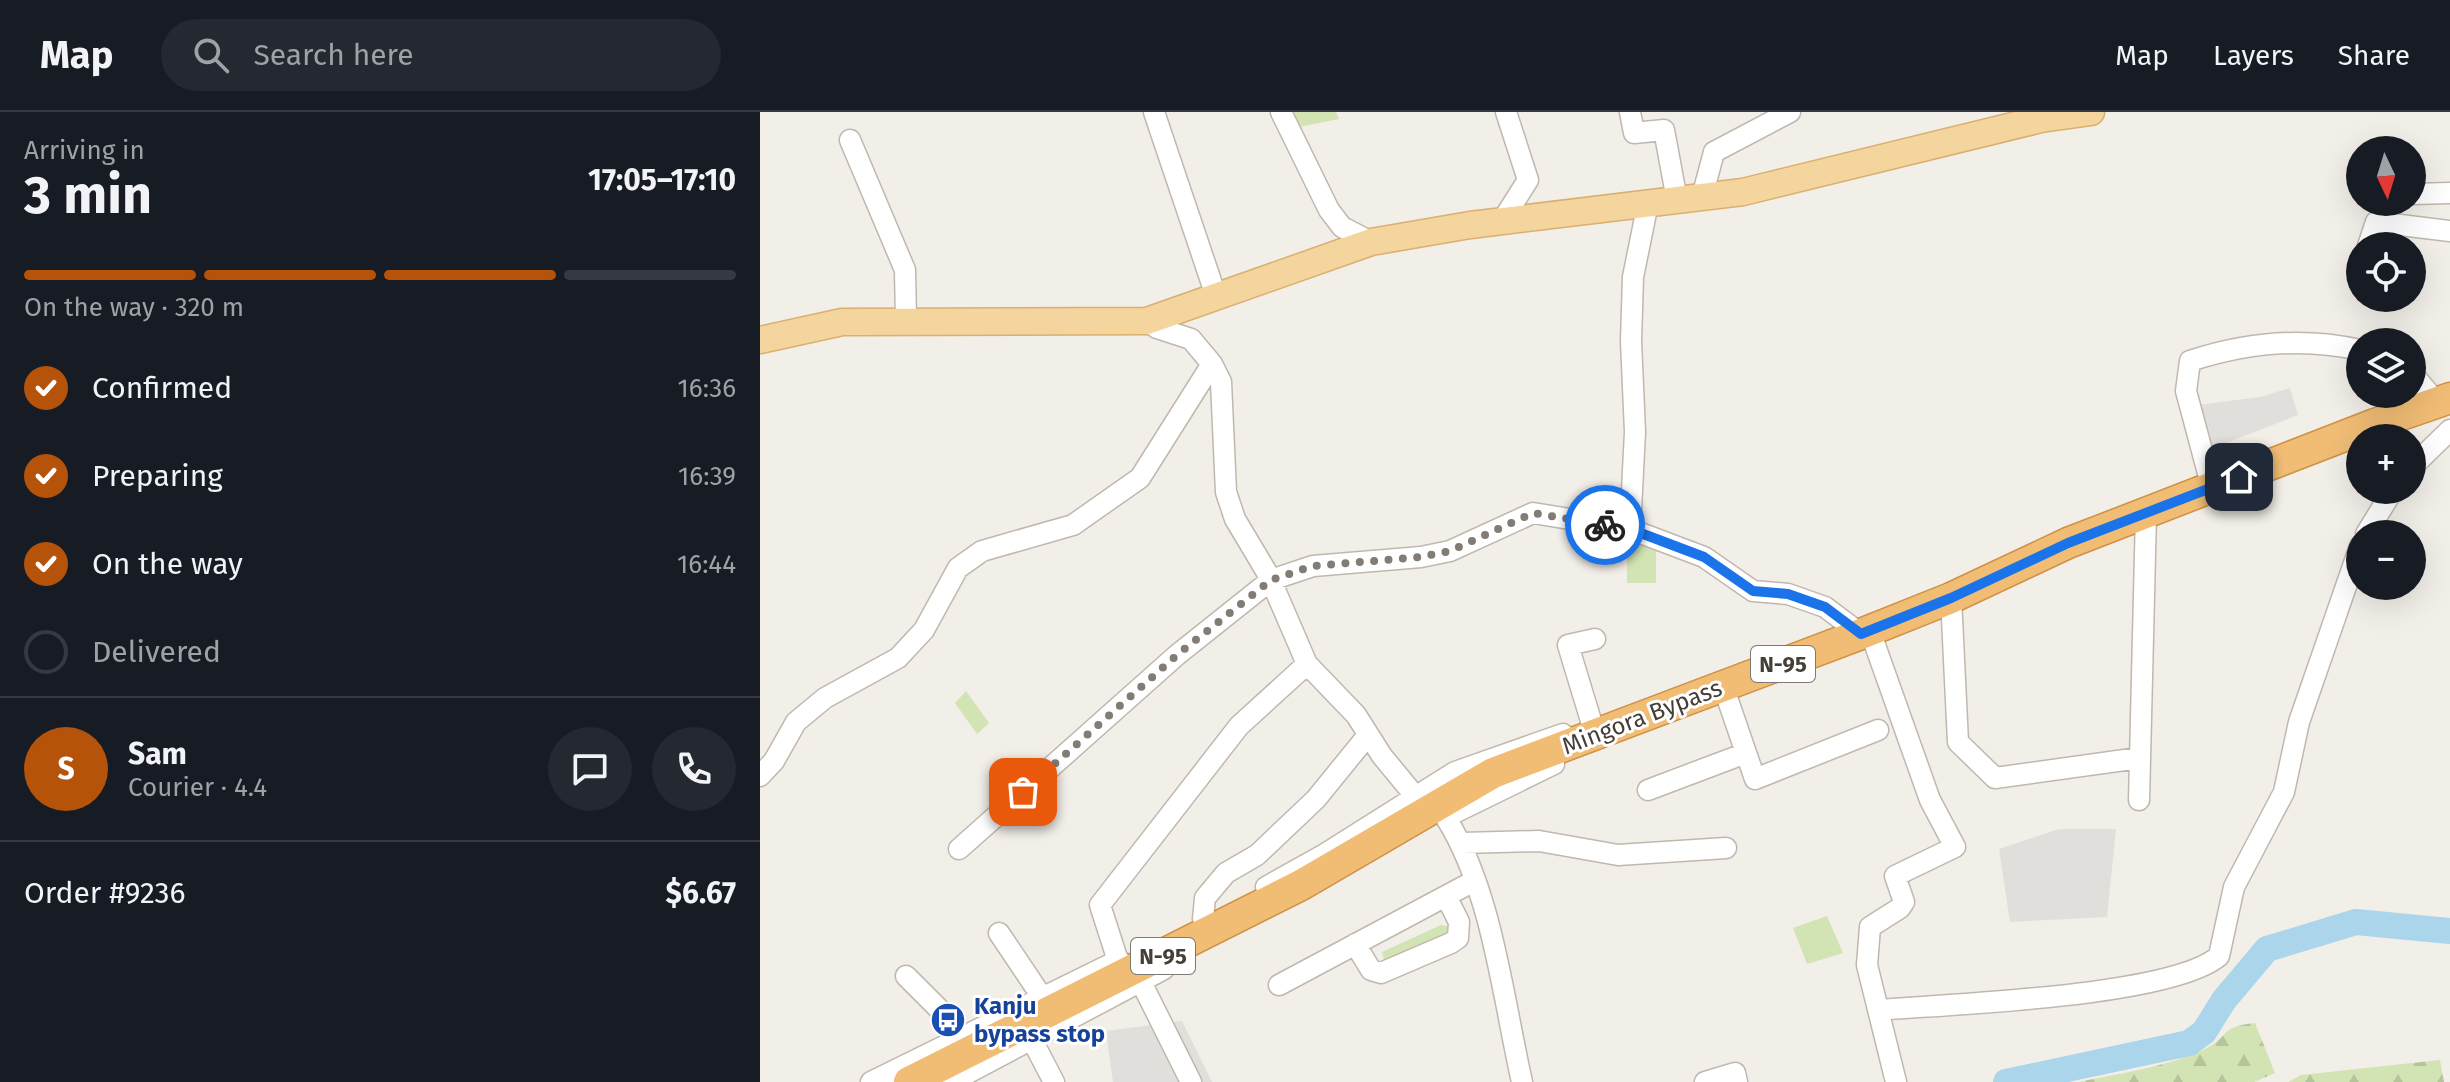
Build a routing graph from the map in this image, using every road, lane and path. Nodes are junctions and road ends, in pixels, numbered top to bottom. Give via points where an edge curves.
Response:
1 (1154, 112) edge
2 (1281, 112) edge
3 (1506, 112) edge
4 (1630, 112) edge
5 (1790, 112) edge
6 (2091, 112) edge
7 (850, 140) dead end
8 (2450, 193) edge
9 (2426, 194) edge
10 (1690, 198) junction
11 (1648, 203) junction
12 (1502, 221) junction
13 (2450, 231) edge
14 (2373, 232) edge
15 (1371, 242) junction
16 (1216, 296) junction
17 (906, 320) junction
18 (1147, 321) junction
19 (760, 340) edge
20 (2346, 348) edge
21 (1212, 364) junction
22 (2426, 386) edge
23 (2443, 401) edge
24 (2450, 430) edge
25 (2426, 453) edge
26 (2212, 488) junction
27 (2146, 513) junction
28 (1630, 529) junction
29 (1271, 580) junction
30 (2346, 586) edge
31 (1951, 598) junction
32 (1865, 633) junction
33 (1595, 639) dead end
34 (1307, 664) junction
35 (1723, 686) junction
36 (1878, 730) dead end
37 (1595, 734) junction
38 (1368, 735) junction
39 (1746, 753) junction
40 (2139, 758) junction
41 (760, 776) edge
42 (1648, 790) dead end
43 (1415, 796) junction
44 (2139, 800) dead end
45 (1446, 818) junction
46 (1462, 843) junction
47 (1726, 848) dead end
48 (959, 849) dead end
49 (1474, 881) junction
50 (1446, 896) junction
51 (1203, 919) junction
52 (999, 933) dead end
53 (1355, 944) junction
54 (1118, 961) junction
55 (906, 976) dead end
56 (1141, 982) junction
57 (1279, 985) dead end
58 (1042, 997) junction
59 (1878, 1010) junction
60 (961, 1038) junction
61 (1032, 1040) junction
62 (871, 1082) edge
63 (909, 1082) edge
64 (951, 1082) edge
65 (1054, 1082) edge
66 (1191, 1082) edge
67 (1522, 1082) edge
68 (1705, 1082) edge
69 (1737, 1082) edge
70 (1896, 1082) edge

1 - 16 street
2 - 15 street via 1329,210 1342,227
3 - 12 street via 1528,180
4 - 10 street via 1634,133 1664,130
5 - 10 street via 1714,152
6 - 10 main road via 2041,119 1743,192
7 - 17 street via 905,270
8 - 9 street
10 - 11 main road
11 - 12 main road
11 - 28 street via 1633,277
12 - 15 main road
13 - 14 street via 2376,222
15 - 16 main road
16 - 18 main road
17 - 18 main road
17 - 19 main road via 842,322
18 - 21 street via 1191,339
20 - 26 street via 2303,342 2223,350 2190,361 2186,391
21 - 29 street via 1221,382 1226,492 1235,519
21 - 41 street via 1140,478 1073,525 990,548 958,568 924,630 898,658 825,698 796,722
22 - 23 street
23 - 26 highway, Mingora Bypass / N-95
24 - 25 street
26 - 27 highway, Mingora Bypass / N-95
27 - 31 highway, Mingora Bypass / N-95
27 - 40 street
28 - 29 street via 1533,513 1450,551 1313,566
28 - 32 street via 1704,557 1753,591 1788,594 1825,607
29 - 34 street
29 - 48 street via 1177,655
30 - 59 street via 2299,722 2284,792 2234,887 2219,956 2175,977 2106,989
31 - 32 highway, Mingora Bypass / N-95
31 - 40 street via 1958,742 1995,778
32 - 35 highway, Mingora Bypass / N-95
32 - 59 street via 1930,800 1955,847 1895,876 1904,902 1870,927 1867,965
33 - 37 street via 1568,645
34 - 38 street
34 - 54 street via 1239,726 1100,905
35 - 37 highway, Mingora Bypass / N-95
35 - 39 street
36 - 39 street via 1755,779
37 - 43 street via 1554,734 1455,772
37 - 45 street via 1561,761
37 - 63 highway, Mingora Bypass / N-95 via 1493,773 1301,885
38 - 43 street
38 - 51 street via 1316,799 1257,855 1226,873 1205,898
39 - 42 street
40 - 44 street
43 - 51 street via 1325,854
45 - 46 street
45 - 56 street
46 - 47 street via 1539,841 1618,855
46 - 49 street
49 - 50 street
49 - 67 street via 1499,968
50 - 53 street
50 - 53 street via 1459,922 1458,938 1451,943 1381,973 1371,970
51 - 54 street
52 - 58 street
53 - 57 street
54 - 58 street
55 - 60 street
56 - 61 street
56 - 66 street
58 - 60 street
59 - 70 street
60 - 62 street
61 - 64 street
61 - 65 street
68 - 69 street via 1735,1073

